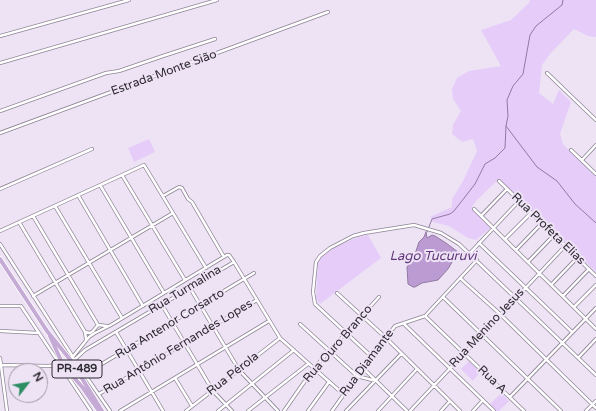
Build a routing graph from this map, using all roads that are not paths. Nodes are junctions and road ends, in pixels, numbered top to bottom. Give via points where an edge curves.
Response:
1 (129, 0) edge
2 (216, 0) edge
3 (328, 12) dead end
4 (0, 36) edge
5 (215, 40) dead end
6 (0, 64) edge
7 (546, 74) dead end
8 (0, 111) edge
9 (596, 120) edge
10 (0, 133) edge
11 (596, 145) edge
12 (92, 149) dead end
13 (571, 150) dead end
14 (582, 160) junction
15 (596, 174) edge
16 (122, 175) junction
17 (499, 182) dead end
18 (100, 185) junction
19 (0, 189) edge
20 (507, 189) junction
21 (78, 195) junction
22 (163, 196) junction
23 (519, 201) junction
24 (55, 206) junction
25 (474, 209) dead end
26 (531, 212) junction
27 (173, 213) junction
28 (32, 216) junction
29 (481, 216) junction
30 (19, 222) junction
31 (542, 223) junction
32 (152, 225) junction
33 (493, 228) junction
34 (0, 231) edge
35 (554, 235) junction
36 (131, 238) junction
37 (505, 239) junction
38 (479, 243) junction
39 (0, 244) edge
40 (566, 246) junction
41 (110, 250) junction
42 (516, 250) junction
43 (470, 252) junction
44 (224, 257) junction
45 (577, 258) junction
46 (0, 259) edge
47 (477, 260) junction
48 (234, 262) junction
49 (528, 262) junction
50 (89, 263) junction
51 (206, 268) junction
52 (589, 269) junction
53 (254, 273) dead end
54 (539, 273) junction
55 (68, 275) junction
56 (596, 276) edge
57 (460, 278) junction
58 (244, 279) junction
59 (185, 280) junction
60 (56, 283) junction
61 (551, 285) junction
62 (596, 285) edge
63 (190, 288) junction
64 (526, 288) junction
65 (164, 293) junction
66 (337, 293) dead end
67 (33, 296) junction
68 (563, 296) junction
69 (379, 297) dead end
70 (443, 297) junction
71 (516, 298) junction
72 (257, 300) junction
73 (162, 304) junction
74 (0, 306) edge
75 (142, 306) junction
76 (200, 306) junction
77 (574, 307) junction
78 (596, 308) edge
79 (500, 314) junction
80 (362, 315) junction
81 (425, 316) junction
82 (122, 318) junction
83 (586, 318) junction
84 (269, 320) junction
85 (172, 322) junction
86 (300, 324) dead end
87 (403, 324) junction
88 (98, 325) junction
89 (108, 326) junction
90 (213, 327) junction
91 (596, 328) edge
92 (0, 331) edge
93 (47, 331) junction
94 (85, 332) junction
95 (116, 332) junction
96 (572, 332) junction
97 (39, 333) junction
98 (346, 333) junction
99 (482, 334) junction
100 (385, 337) junction
101 (280, 338) junction
102 (596, 339) edge
103 (86, 340) junction
104 (185, 343) junction
105 (563, 343) junction
106 (225, 348) junction
107 (126, 349) junction
108 (294, 350) junction
109 (330, 351) junction
110 (464, 353) junction
111 (401, 354) junction
112 (372, 357) junction
113 (0, 358) edge
114 (578, 358) junction
115 (72, 359) junction
116 (546, 359) junction
117 (308, 364) junction
118 (1, 365) junction
119 (62, 365) junction
120 (197, 365) junction
121 (314, 368) junction
122 (363, 368) junction
123 (449, 368) junction
124 (418, 369) junction
125 (596, 369) edge
126 (239, 370) junction
127 (139, 371) junction
128 (593, 372) junction
129 (85, 374) junction
130 (596, 375) edge
131 (357, 376) junction
132 (175, 378) junction
133 (527, 379) junction
134 (376, 381) junction
135 (328, 382) junction
136 (252, 384) junction
137 (434, 385) junction
138 (212, 391) junction
139 (152, 392) junction
140 (99, 394) junction
141 (343, 394) junction
142 (392, 396) junction
143 (510, 397) junction
144 (265, 398) junction
145 (483, 400) junction
146 (450, 401) junction
147 (596, 401) edge
148 (592, 404) junction
149 (226, 405) junction
150 (192, 406) junction
151 (596, 408) edge
152 (334, 410) edge
153 (7, 411) edge
154 (91, 411) edge
155 (98, 411) edge
156 (102, 411) edge
157 (110, 411) edge
158 (120, 411) edge
159 (163, 411) edge
160 (186, 411) edge
161 (218, 411) edge
162 (232, 411) edge
163 (248, 411) edge
164 (278, 411) edge
165 (284, 411) edge
166 (308, 411) edge
167 (346, 411) edge
168 (378, 411) edge
169 (408, 411) edge
170 (441, 411) edge
171 (460, 411) edge
172 (473, 411) edge
173 (494, 411) edge
174 (524, 411) edge
175 (561, 411) edge
176 (586, 411) edge

1 - 4 street
2 - 6 street
3 - 10 street, Estrada Monte Sião
5 - 8 street via 106,73
7 - 9 street
11 - 14 street
12 - 19 street
13 - 14 street
14 - 15 street
16 - 18 street
16 - 22 street via 144,165
16 - 32 street
17 - 20 street, Rua Profeta Elias
18 - 21 street
18 - 36 street
20 - 23 street, Rua Profeta Elias
20 - 29 street
21 - 24 street
21 - 41 street
22 - 27 street
22 - 44 street via 178,187 182,188
23 - 26 street, Rua Profeta Elias
23 - 33 street
24 - 28 street
24 - 50 street
25 - 29 street
26 - 31 street, Rua Profeta Elias
26 - 37 street
27 - 32 street
27 - 51 street
28 - 30 street
28 - 55 street
29 - 33 street
30 - 34 street
30 - 60 street
31 - 35 street, Rua Profeta Elias
31 - 42 street
32 - 36 street
32 - 59 street
33 - 37 street
33 - 38 street
35 - 40 street, Rua Profeta Elias
35 - 49 street
36 - 41 street
36 - 65 street
37 - 42 street
38 - 43 street
38 - 64 street
39 - 67 street
40 - 45 street, Rua Profeta Elias
40 - 54 street, Rua Menino Jesus
41 - 50 street
41 - 75 street
42 - 49 street
43 - 47 street
43 - 98 street via 450,237 428,228 409,225 364,233 330,248 316,262 314,302
44 - 48 street via 229,255
44 - 51 street
45 - 52 street, Rua Profeta Elias
45 - 61 street
46 - 93 main road, PR-489 / PR-489
47 - 57 street, Rua Diamante
47 - 71 street
48 - 58 street, Rua Turmalina
48 - 63 street, Rua Turmalina
49 - 54 street
50 - 55 street
50 - 82 street
51 - 59 street
52 - 56 street, Rua Profeta Elias
52 - 68 street
53 - 58 street, Rua Antenor Corsarto
54 - 61 street
54 - 64 street, Rua Menino Jesus
55 - 60 street
55 - 88 street
57 - 70 street, Rua Diamante
57 - 79 street
58 - 72 street, Rua Turmalina
58 - 76 street, Rua Antenor Corsarto
59 - 65 street
60 - 67 street
60 - 94 street
61 - 68 street
62 - 77 street
63 - 73 street, Rua Turmalina
63 - 76 street
64 - 71 street, Rua Menino Jesus
64 - 96 street
65 - 75 street
66 - 80 street
67 - 115 street
68 - 77 street
69 - 80 street, Rua Ouro Branco
70 - 81 street, Rua Diamante
70 - 99 street
71 - 79 street, Rua Menino Jesus
71 - 105 street
72 - 84 street, Rua Turmalina
72 - 90 street, Rua Antônio Fernandes Lopes
73 - 85 street
73 - 95 street, Rua Turmalina
74 - 97 street via 21,306
75 - 82 street
76 - 85 street, Rua Antenor Corsarto
76 - 90 street
77 - 83 street
78 - 83 street
79 - 99 street, Rua Menino Jesus
79 - 116 street
80 - 98 street, Rua Ouro Branco
80 - 100 street
81 - 87 street, Rua Diamante
81 - 110 street, Rua A
82 - 89 street
83 - 91 street
83 - 96 street
84 - 101 street, Rua Turmalina
84 - 106 street
85 - 104 street
85 - 107 street, Rua Antenor Corsarto
86 - 109 street
87 - 100 street, Rua Diamante via 395,326
87 - 123 street
88 - 89 street
88 - 94 street via 90,333
89 - 103 street
90 - 104 street, Rua Antônio Fernandes Lopes
90 - 106 street
92 - 97 street
93 - 115 main road, PR-489 / PR-489
93 - 119 main road, PR-489 / PR-489
94 - 103 street
95 - 107 street
95 - 115 street, Rua Turmalina
96 - 105 street
97 - 119 street
98 - 109 street, Rua Ouro Branco
98 - 112 street
99 - 110 street, Rua Menino Jesus
99 - 133 street
100 - 111 street
100 - 112 street, Rua Diamante
101 - 108 street, Rua Turmalina
101 - 126 street, Rua Pérola
102 - 114 street
103 - 115 street
104 - 120 street
104 - 127 street, Rua Antônio Fernandes Lopes
105 - 114 street
105 - 116 street
106 - 120 street
106 - 126 street
107 - 127 street
107 - 129 street, Rua Antenor Corsarto
108 - 117 street, Rua Turmalina
108 - 136 street
109 - 121 street, Rua Ouro Branco
109 - 131 street
110 - 123 street, Rua Menino Jesus
110 - 143 street, Rua A
111 - 124 street
111 - 134 street
112 - 122 street, Rua Diamante
113 - 118 street
114 - 128 street
115 - 119 street via 69,366
115 - 119 street via 67,357
115 - 129 street
115 - 156 main road, PR-489 / PR-489
116 - 133 street
116 - 148 street
117 - 121 street, Rua Turmalina
117 - 144 street
118 - 119 street
118 - 153 street
119 - 154 street
119 - 155 main road, PR-489 / PR-489 via 83,388
120 - 132 street
120 - 138 street
121 - 135 street, Rua Turmalina
121 - 165 street, Rua Ouro Branco
122 - 131 street, Rua Diamante
122 - 134 street
123 - 137 street, Rua Menino Jesus
123 - 145 street
124 - 137 street
124 - 142 street
125 - 128 street
126 - 136 street
126 - 138 street, Rua Pérola
127 - 139 street
127 - 140 street, Rua Antônio Fernandes Lopes
128 - 130 street
129 - 140 street
131 - 134 street
131 - 141 street, Rua Diamante
132 - 139 street
132 - 150 street
133 - 143 street
133 - 175 street
134 - 142 street
134 - 167 street
135 - 141 street, Rua Turmalina
135 - 166 street
136 - 144 street
136 - 149 street
137 - 146 street
137 - 169 street, Rua Menino Jesus
138 - 149 street
138 - 150 street, Rua Pérola
139 - 158 street
139 - 159 street
140 - 157 street
141 - 152 street, Rua Diamante
142 - 168 street
142 - 169 street
143 - 174 street, Rua A
144 - 163 street
144 - 164 street
145 - 172 street
145 - 173 street
146 - 170 street
146 - 171 street
147 - 148 street
148 - 151 street
148 - 176 street
149 - 161 street
149 - 162 street
150 - 160 street, Rua Pérola

